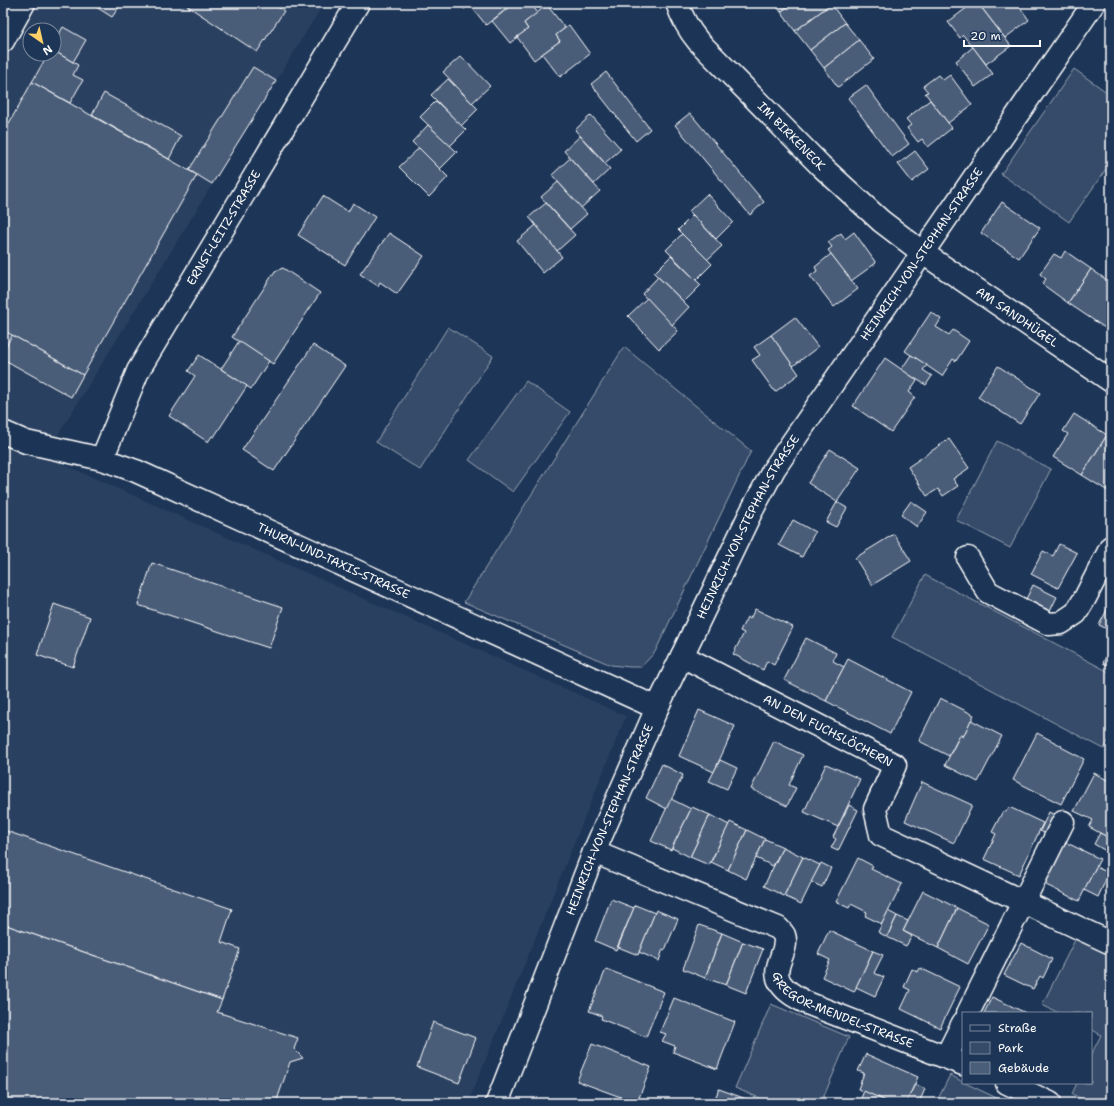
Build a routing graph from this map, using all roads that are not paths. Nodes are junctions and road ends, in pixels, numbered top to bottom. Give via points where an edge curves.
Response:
1 (24, 3) edge
2 (358, 3) edge
3 (677, 3) edge
4 (1094, 3) edge
5 (3, 41) edge
6 (923, 253) junction
7 (1111, 381) edge
8 (3, 432) edge
9 (102, 459) junction
10 (1111, 547) edge
11 (968, 558) dead end
12 (682, 656) junction
13 (657, 708) junction
14 (1062, 822) dead end
15 (594, 852) junction
16 (1023, 902) junction
17 (1111, 943) edge
18 (968, 1012) edge
19 (962, 1027) edge
20 (954, 1061) edge
21 (1009, 1084) edge
22 (497, 1103) edge
23 (1050, 1103) edge

1 - 5 street
2 - 9 street, ERNST-LEITZ-STRASSE via 138,371
3 - 6 street, IM BIRKENECK via 689,31 741,85 881,222
4 - 6 street, HEINRICH-VON-STEPHAN-STRASSE
6 - 7 street, AM SANDHÜGEL
6 - 12 street, HEINRICH-VON-STEPHAN-STRASSE via 774,469
8 - 9 street, THURN-UND-TAXIS-STRASSE via 26,442
9 - 13 street, THURN-UND-TAXIS-STRASSE via 136,471
10 - 11 street via 1076,613 1062,623 1049,624 988,592
12 - 13 street, HEINRICH-VON-STEPHAN-STRASSE
12 - 16 street, AN DEN FUCHSLÖCHERN via 895,764 875,810 881,835
13 - 15 street, HEINRICH-VON-STEPHAN-STRASSE
14 - 16 street
15 - 20 street, GREGOR-MENDEL-STRASSE via 778,928 784,936 784,948 776,973 780,984 789,993 807,1003
15 - 22 street, HEINRICH-VON-STEPHAN-STRASSE
16 - 17 street, AN DEN FUCHSLÖCHERN
16 - 18 street
19 - 20 street
21 - 23 street

